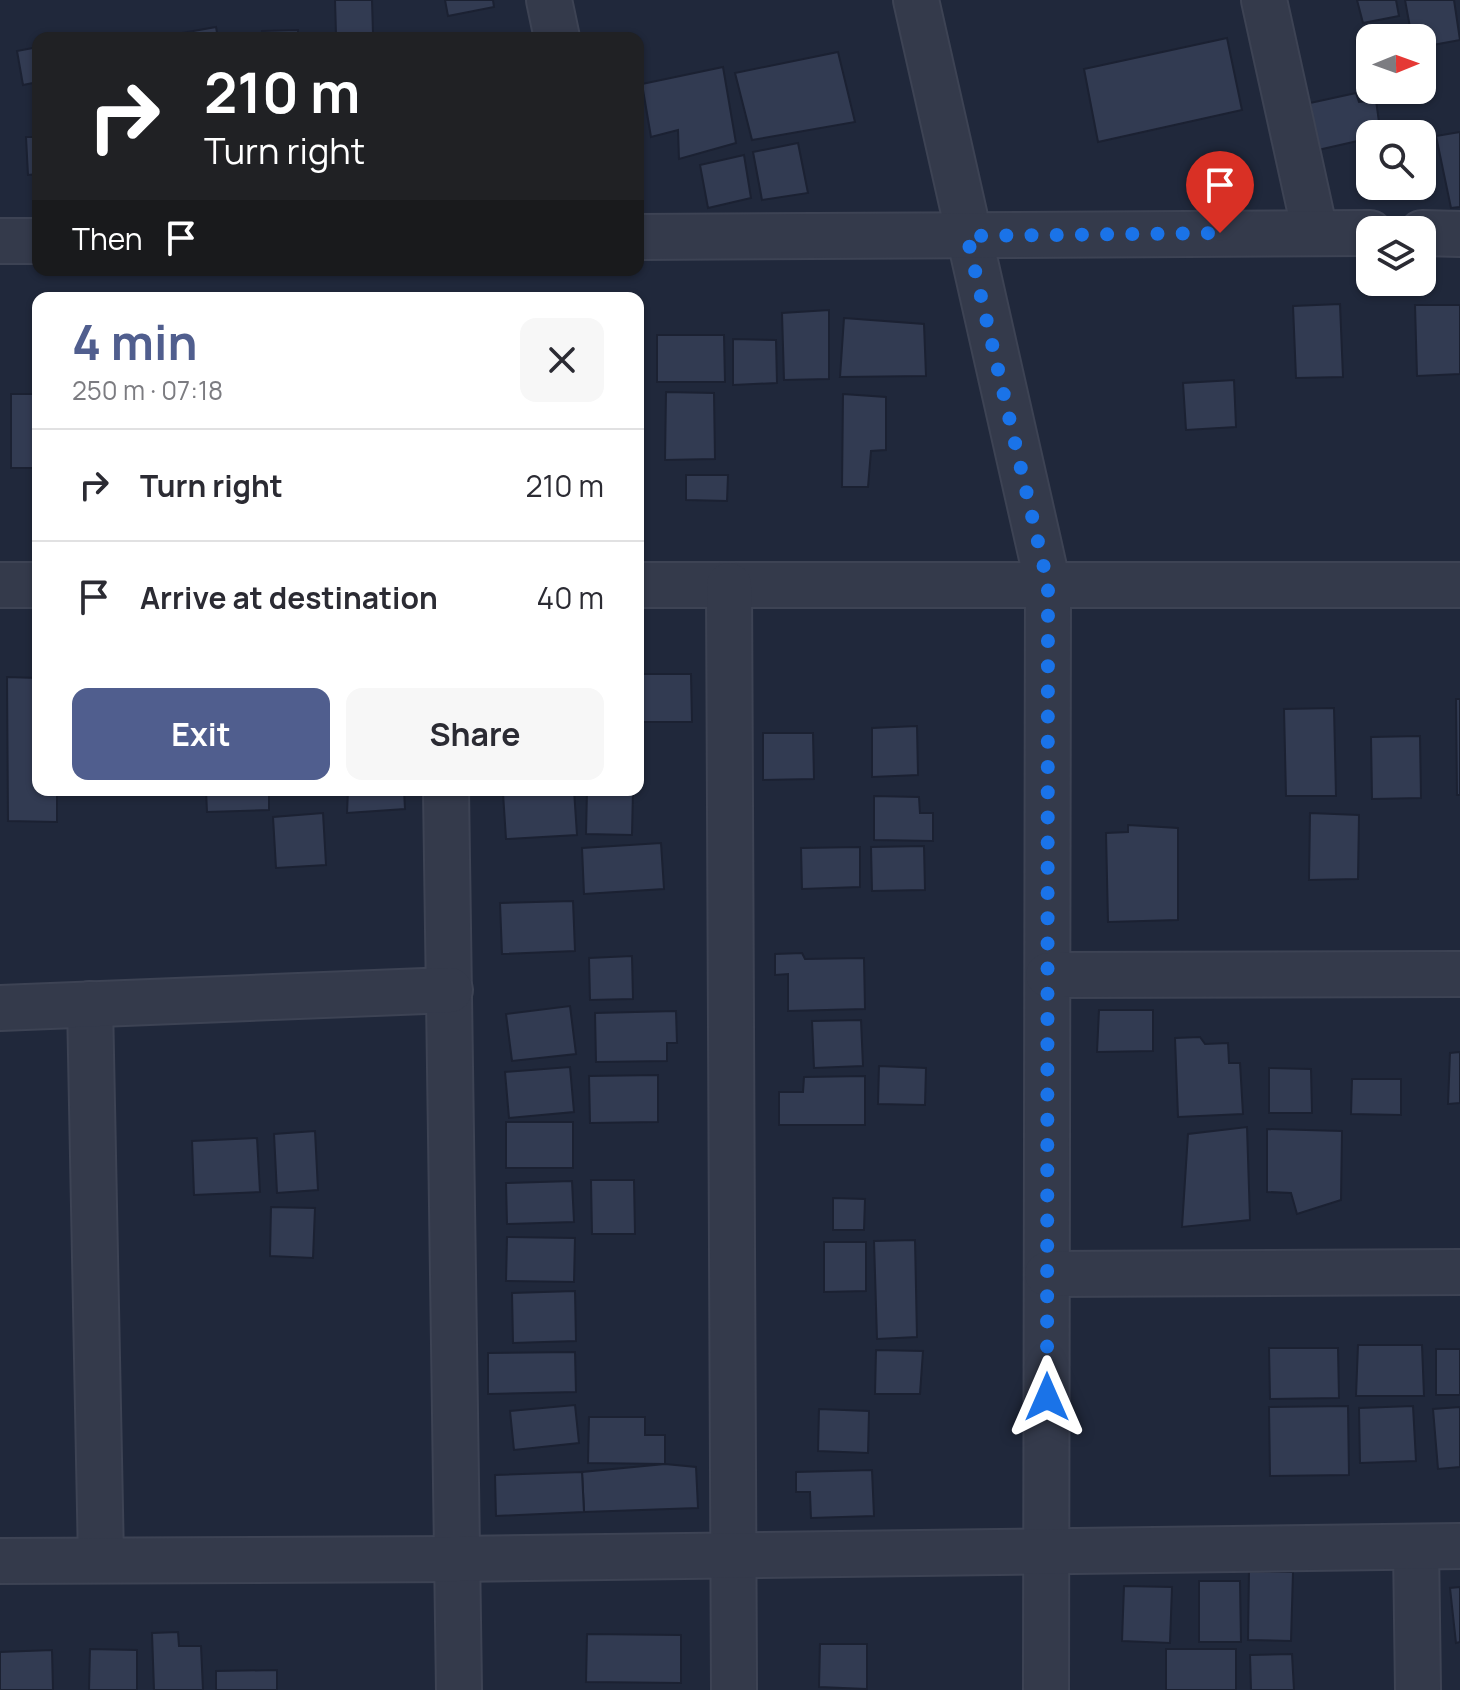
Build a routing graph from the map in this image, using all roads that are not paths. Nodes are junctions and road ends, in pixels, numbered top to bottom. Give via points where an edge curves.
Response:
1 (549, 0) edge
2 (916, 0) edge
3 (1264, 0) edge
4 (556, 32) edge
5 (1315, 232) junction
6 (1356, 233) edge
7 (1436, 233) edge
8 (1460, 234) edge
9 (967, 236) junction
10 (644, 237) edge
11 (0, 241) edge
12 (32, 241) edge
13 (0, 585) edge
14 (32, 585) edge
15 (644, 585) edge
16 (729, 585) junction
17 (1048, 585) junction
18 (1460, 585) edge
19 (446, 796) edge
20 (1460, 974) edge
21 (1048, 975) junction
22 (450, 990) junction
23 (90, 1004) junction
24 (0, 1008) edge
25 (1460, 1272) edge
26 (1047, 1274) junction
27 (1460, 1546) edge
28 (1416, 1547) junction
29 (1047, 1551) junction
30 (734, 1556) junction
31 (457, 1559) junction
32 (101, 1560) junction
33 (0, 1561) edge
34 (459, 1690) edge
35 (734, 1690) edge
36 (1046, 1690) edge
37 (1418, 1690) edge

1 - 4 street
2 - 9 street
3 - 5 street
5 - 6 street
5 - 9 street
7 - 8 street
9 - 10 street
9 - 17 street
11 - 12 street
13 - 14 street
15 - 16 street
16 - 17 street
16 - 30 street
17 - 18 street
17 - 21 street
19 - 22 street
20 - 21 street
21 - 26 street
22 - 23 street
22 - 31 street
23 - 24 street
23 - 32 street
25 - 26 street
26 - 29 street
27 - 28 street
28 - 29 street
28 - 37 street
29 - 30 street
29 - 36 street
30 - 31 street
30 - 35 street
31 - 32 street
31 - 34 street
32 - 33 street

